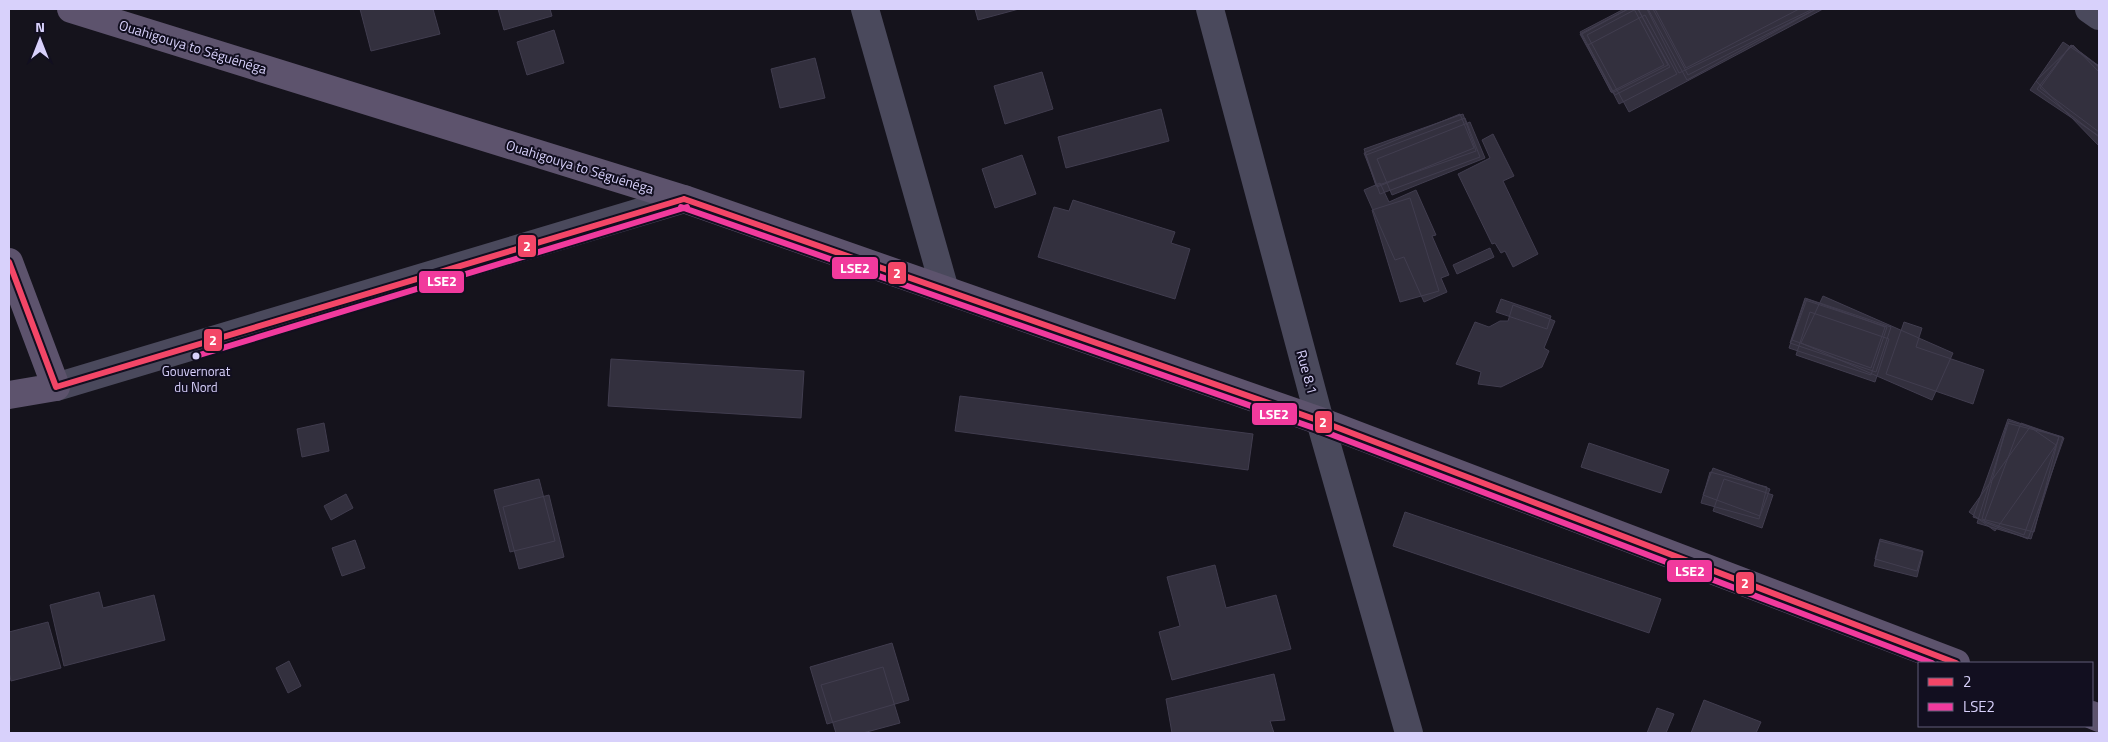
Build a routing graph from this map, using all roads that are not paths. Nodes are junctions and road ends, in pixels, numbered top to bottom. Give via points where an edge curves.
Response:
1 (72, 9) edge
2 (865, 9) edge
3 (1210, 9) edge
4 (2089, 9) edge
5 (2099, 16) edge
6 (684, 199) junction
7 (9, 262) edge
8 (944, 290) junction
9 (56, 388) junction
10 (9, 395) edge
11 (1320, 421) junction
12 (1953, 662) edge
13 (1408, 733) edge

1 - 6 main road, Ouahigouya to Séguénéga
2 - 8 street
3 - 11 street, Rue 8.1
4 - 5 street
6 - 8 main road, Ouahigouya to Séguénéga
6 - 9 street
7 - 9 main road
8 - 11 main road, Ouahigouya to Séguénéga
9 - 10 main road
11 - 12 main road, Ouahigouya to Séguénéga
11 - 13 street, Rue 8.1

